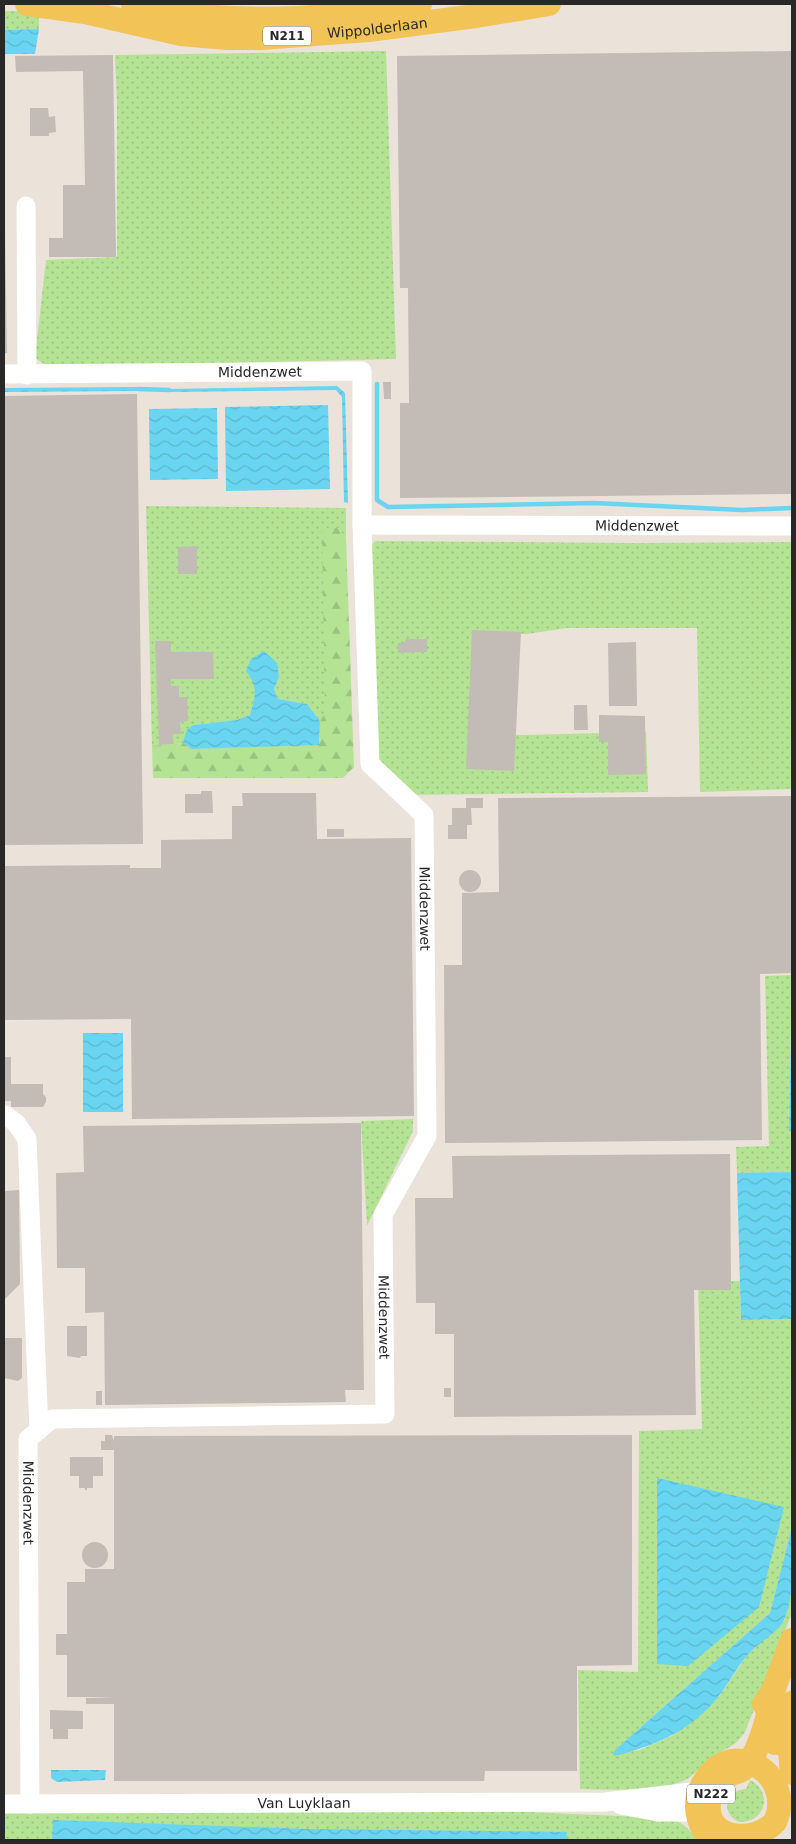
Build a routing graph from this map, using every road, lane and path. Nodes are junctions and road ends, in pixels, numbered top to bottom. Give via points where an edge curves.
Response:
1 (27, 4) edge
2 (133, 4) edge
3 (420, 4) edge
4 (549, 4) edge
5 (26, 206) dead end
6 (4, 374) edge
7 (27, 375) junction
8 (362, 525) junction
9 (792, 526) edge
10 (5, 1115) dead end
11 (39, 1430) junction
12 (792, 1640) edge
13 (783, 1697) edge
14 (792, 1732) edge
15 (741, 1761) junction
16 (782, 1774) edge
17 (700, 1788) junction
18 (605, 1802) junction
19 (4, 1804) edge
20 (30, 1804) junction
21 (704, 1814) junction
22 (792, 1820) edge
23 (767, 1839) edge
24 (725, 1840) edge

1 - 4 main road, Wippolderlaan / N211 via 85,12 181,34 227,38 368,30
2 - 3 main road, Wippolderlaan / N211 via 194,16 248,20 339,15
5 - 7 street
6 - 7 street, Middenzwet
7 - 8 street, Middenzwet via 362,371
8 - 9 street, Middenzwet
8 - 11 street, Middenzwet via 370,764 424,815 427,1136 383,1215 385,1414 52,1420
10 - 11 street via 16,1123 27,1140
11 - 20 street, Middenzwet via 28,1439
12 - 13 main road
13 - 15 main road via 770,1711
13 - 16 main road via 770,1764
14 - 16 main road via 790,1752
15 - 16 main road
15 - 17 main road, N222 via 716,1768
15 - 21 main road, N222 via 743,1770 725,1777 716,1786
16 - 23 main road via 781,1811
17 - 18 street, Van Luyklaan via 692,1792
17 - 21 main road, N222 via 697,1801
18 - 20 street, Van Luyklaan
18 - 21 street, Van Luyklaan via 658,1812
19 - 20 street, Van Luyklaan
21 - 24 main road, N222
22 - 23 main road
23 - 24 main road, N222

